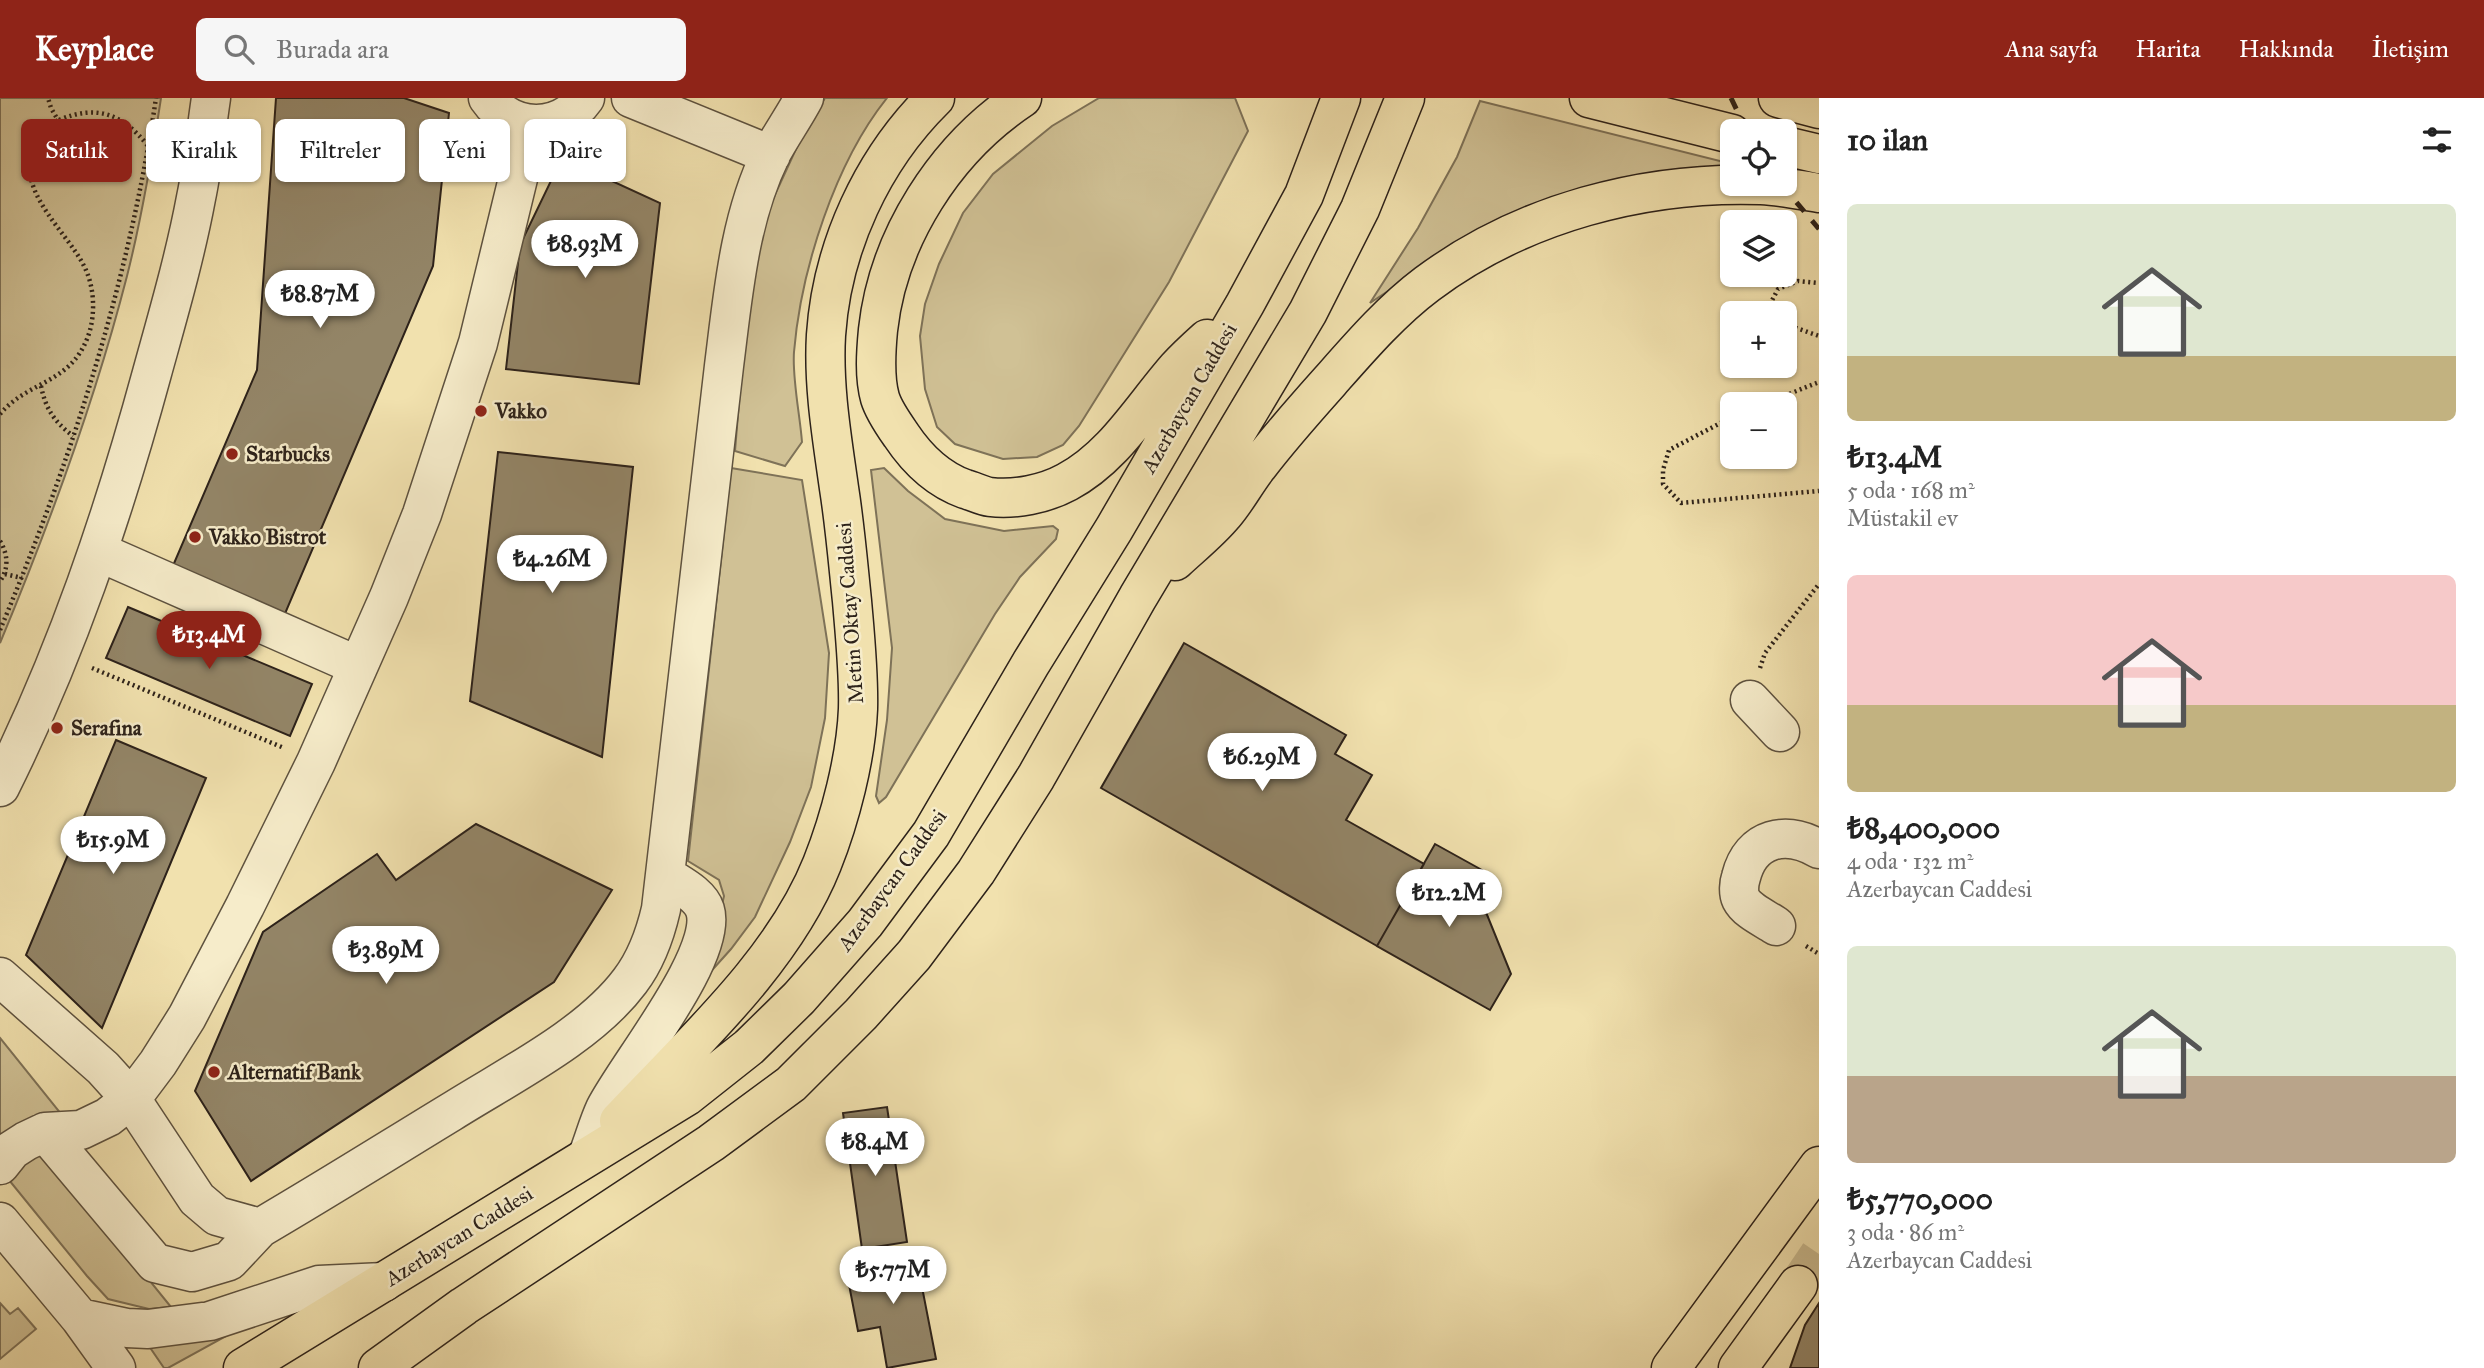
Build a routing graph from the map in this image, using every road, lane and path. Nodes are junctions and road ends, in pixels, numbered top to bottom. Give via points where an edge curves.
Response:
1 (48, 98) edge
2 (156, 98) edge
3 (211, 98) edge
4 (488, 98) edge
5 (585, 98) edge
6 (632, 98) edge
7 (804, 98) edge
8 (935, 98) edge
9 (1022, 98) edge
10 (1341, 98) edge
11 (1405, 98) edge
12 (1589, 98) edge
13 (1778, 98) edge
14 (1819, 109) edge
15 (57, 119) edge
16 (62, 119) edge
17 (120, 119) edge
18 (153, 119) edge
19 (560, 119) edge
20 (524, 123) edge
21 (132, 129) edge
22 (1720, 131) edge
23 (146, 143) edge
24 (1797, 149) edge
25 (524, 154) edge
26 (1819, 154) edge
27 (771, 155) junction
28 (146, 161) edge
29 (32, 182) edge
30 (1819, 193) edge
31 (1819, 284) edge
32 (1772, 301) edge
33 (1245, 304) junction
34 (1797, 328) edge
35 (1819, 336) edge
36 (1819, 382) edge
37 (41, 386) junction
38 (1794, 392) edge
39 (0, 414) edge
40 (1720, 423) edge
41 (73, 436) junction
42 (1819, 491) edge
43 (0, 541) edge
44 (99, 552) junction
45 (5, 574) junction
46 (22, 578) junction
47 (0, 581) edge
48 (1819, 584) edge
49 (1138, 597) junction
50 (0, 630) edge
51 (59, 654) junction
52 (358, 666) junction
53 (1750, 700) joint
54 (1780, 732) dead end
55 (316, 762) junction
56 (0, 787) edge
57 (1819, 849) edge
58 (665, 875) junction
59 (1776, 926) dead end
60 (0, 977) edge
61 (131, 1099) junction
62 (45, 1132) junction
63 (588, 1155) junction
64 (0, 1165) edge
65 (1819, 1166) edge
66 (0, 1222) edge
67 (260, 1228) junction
68 (384, 1282) junction
69 (1798, 1285) tunnel mouth
70 (80, 1318) junction
71 (116, 1368) edge
72 (243, 1368) edge
73 (378, 1368) edge
74 (1671, 1368) edge
75 (1738, 1368) edge

1 - 15 path
2 - 18 path
3 - 44 street via 196,198 173,297
4 - 20 street via 512,120
5 - 19 street
6 - 27 street
7 - 27 street
8 - 63 main road, Metin Oktay Caddesi via 880,165 847,236 832,287 826,390 855,634 858,709 838,815 822,864 802,905 755,975
9 - 33 main road via 965,148 937,180 912,217 881,299 876,354 880,399 918,459 953,484 989,497 1030,496 1066,483 1101,460 1178,366
10 - 33 main road, Azerbaycan Caddesi via 1304,195
11 - 49 main road via 1360,209 1308,312
12 - 22 main road
13 - 14 main road
16 - 17 path via 87,112
21 - 23 path
24 - 26 main road
25 - 52 street via 478,344 422,514
27 - 58 street via 735,280
28 - 41 path via 124,266
29 - 37 path via 40,203 85,266 92,288 88,338 69,369
30 - 49 main road via 1764,185 1670,189 1613,199 1543,220 1490,243 1425,286 1365,342 1292,424 1225,513
31 - 32 path via 1798,281 1778,289
33 - 63 main road, Azerbaycan Caddesi via 931,834 865,923 748,1048 687,1096
34 - 35 path
36 - 38 path
37 - 39 path via 21,394
37 - 41 path via 45,405
40 - 42 path via 1669,450 1663,484 1681,503
41 - 46 path
43 - 45 path via 5,549
44 - 51 street
44 - 52 street
45 - 46 path
45 - 47 path
46 - 50 path
48 - 53 path via 1765,653
49 - 73 main road via 976,873 914,956 852,1023 791,1084 721,1136
51 - 55 path
51 - 56 street
52 - 55 street
53 - 54 street
55 - 61 street via 187,1017
57 - 59 street via 1787,838 1767,841 1744,866 1741,899
58 - 63 street via 700,901 705,932 690,972 605,1111
58 - 67 street via 661,909 644,959 629,982 584,1027
60 - 61 street
61 - 62 street via 81,1130
61 - 67 street via 197,1199 216,1216
62 - 64 street via 12,1150
62 - 67 street via 155,1263 192,1272 229,1261
63 - 68 main road, Azerbaycan Caddesi
65 - 74 main road
66 - 70 street
68 - 70 street via 319,1285 210,1321 148,1329
68 - 72 main road, Azerbaycan Caddesi
69 - 75 main road
70 - 71 street

